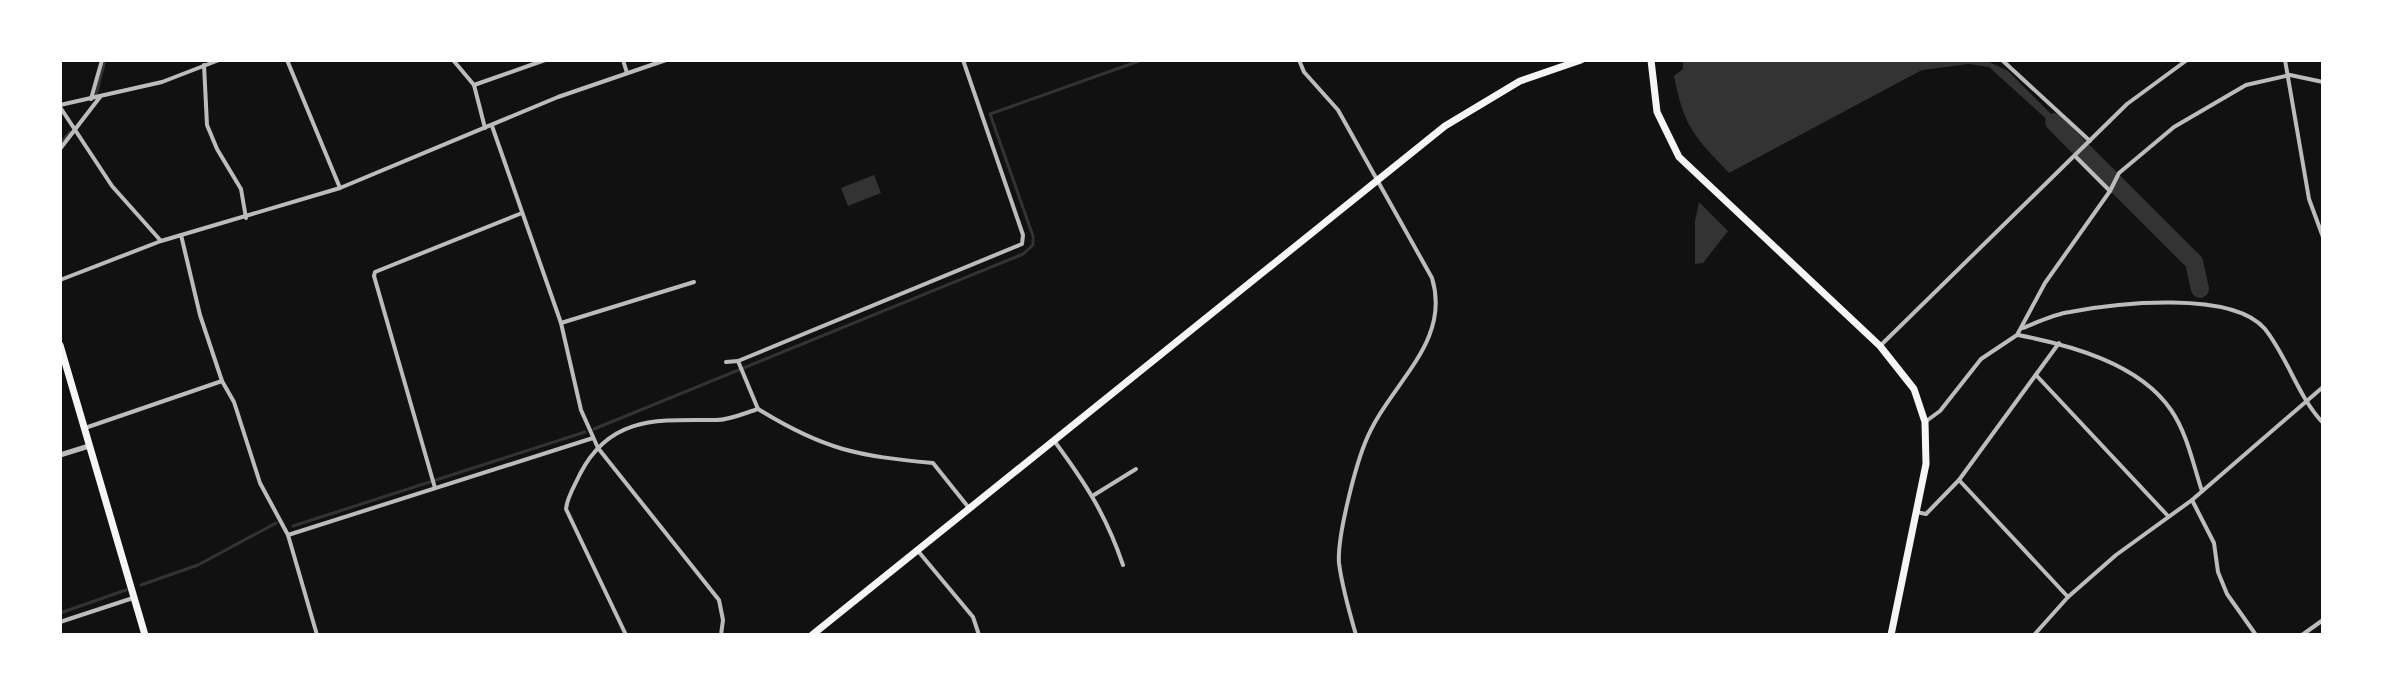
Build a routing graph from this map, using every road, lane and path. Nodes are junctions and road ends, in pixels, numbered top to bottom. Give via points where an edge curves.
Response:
1 (102, 60) edge
2 (219, 60) edge
3 (287, 60) edge
4 (453, 60) edge
5 (545, 60) edge
6 (623, 60) edge
7 (666, 60) edge
8 (963, 60) edge
9 (1299, 60) edge
10 (1581, 60) edge
11 (1651, 60) edge
12 (2002, 60) edge
13 (2187, 60) edge
14 (2285, 60) edge
15 (204, 65) junction
16 (627, 73) junction
17 (2290, 75) junction
18 (2323, 82) edge
19 (474, 85) junction
20 (100, 96) junction
21 (91, 99) junction
22 (60, 106) edge
23 (489, 127) junction
24 (75, 132) junction
25 (2090, 141) junction
26 (60, 149) edge
27 (2075, 155) junction
28 (1378, 180) junction
29 (340, 188) junction
30 (2110, 191) junction
31 (522, 213) junction
32 (246, 218) junction
33 (181, 235) junction
34 (2323, 237) edge
35 (161, 241) junction
36 (60, 280) edge
37 (694, 282) dead end
38 (561, 323) junction
39 (2021, 328) junction
40 (2017, 335) junction
41 (2059, 343) junction
42 (60, 345) edge
43 (1880, 346) junction
44 (738, 361) junction
45 (726, 362) dead end
46 (63, 364) edge
47 (2036, 375) junction
48 (222, 381) junction
49 (2323, 387) edge
50 (2305, 401) junction
51 (758, 409) junction
52 (1925, 422) junction
53 (2323, 423) edge
54 (85, 428) junction
55 (593, 438) junction
56 (1053, 440) junction
57 (90, 445) junction
58 (598, 448) junction
59 (60, 455) edge
60 (1136, 469) dead end
61 (1959, 480) junction
62 (435, 487) junction
63 (2202, 491) junction
64 (1094, 495) junction
65 (2192, 500) junction
66 (969, 508) junction
67 (1916, 512) junction
68 (2168, 517) junction
69 (288, 535) junction
70 (917, 550) junction
71 (1123, 565) dead end
72 (134, 597) junction
73 (2068, 597) junction
74 (2323, 620) edge
75 (60, 622) edge
76 (145, 635) edge
77 (317, 635) edge
78 (626, 635) edge
79 (721, 635) edge
80 (812, 635) edge
81 (979, 635) edge
82 (1356, 635) edge
83 (1891, 635) edge
84 (2034, 635) edge
85 (2256, 635) edge
86 (2302, 635) edge

1 - 21 street
2 - 15 street
3 - 29 street
4 - 19 street
5 - 19 street
6 - 16 street
7 - 16 street
8 - 44 street via 1022,244
9 - 28 street via 1338,110
10 - 28 main road via 1520,81 1468,110
11 - 43 main road via 1657,112 1679,157
12 - 25 street
13 - 25 street via 2127,104
14 - 17 street
15 - 20 street via 162,82
15 - 32 street via 207,125 241,189
16 - 23 street
17 - 18 street
17 - 30 street via 2246,85 2174,127 2119,173
17 - 34 street via 2293,118 2314,221
19 - 23 street
20 - 21 street
20 - 24 street
21 - 22 street
22 - 24 street
23 - 29 street
23 - 31 street
24 - 26 street
24 - 35 street via 112,186
25 - 27 street
27 - 30 street
27 - 43 street
28 - 56 main road
28 - 82 street via 1432,278 1437,321 1429,341 1383,405 1355,476 1339,561
29 - 32 street
30 - 39 street via 2045,283
31 - 38 street
31 - 62 street via 375,272
32 - 33 street
33 - 35 street
33 - 48 street
35 - 36 street
37 - 38 street
38 - 55 street via 581,410
39 - 40 street
39 - 50 street via 2068,312 2148,304 2216,307 2253,318 2266,331
40 - 41 street
40 - 52 street via 1981,359
41 - 47 street
41 - 63 street via 2093,352 2158,395 2183,433
42 - 46 main road
43 - 52 main road via 1914,389
44 - 45 street
44 - 51 street
46 - 54 main road
47 - 61 street
47 - 68 street
48 - 54 street
48 - 69 street via 260,483
49 - 50 street
50 - 53 street
50 - 63 street
51 - 58 street via 718,420 642,422
51 - 66 street via 831,448 874,459 933,463
52 - 67 main road via 1926,464
54 - 57 main road
55 - 58 street
55 - 62 street
56 - 64 street
56 - 66 main road
57 - 59 street
57 - 72 main road
58 - 78 street via 588,458 566,509
58 - 79 street via 719,600
60 - 64 street
61 - 67 street via 1926,514
61 - 73 street
62 - 69 street
63 - 65 street
64 - 71 street
65 - 68 street
65 - 85 street via 2214,543 2227,594
66 - 70 main road
67 - 83 main road
68 - 73 street
69 - 77 street
70 - 80 main road
70 - 81 street via 973,617
72 - 75 street
72 - 76 main road
73 - 84 street
74 - 86 street

